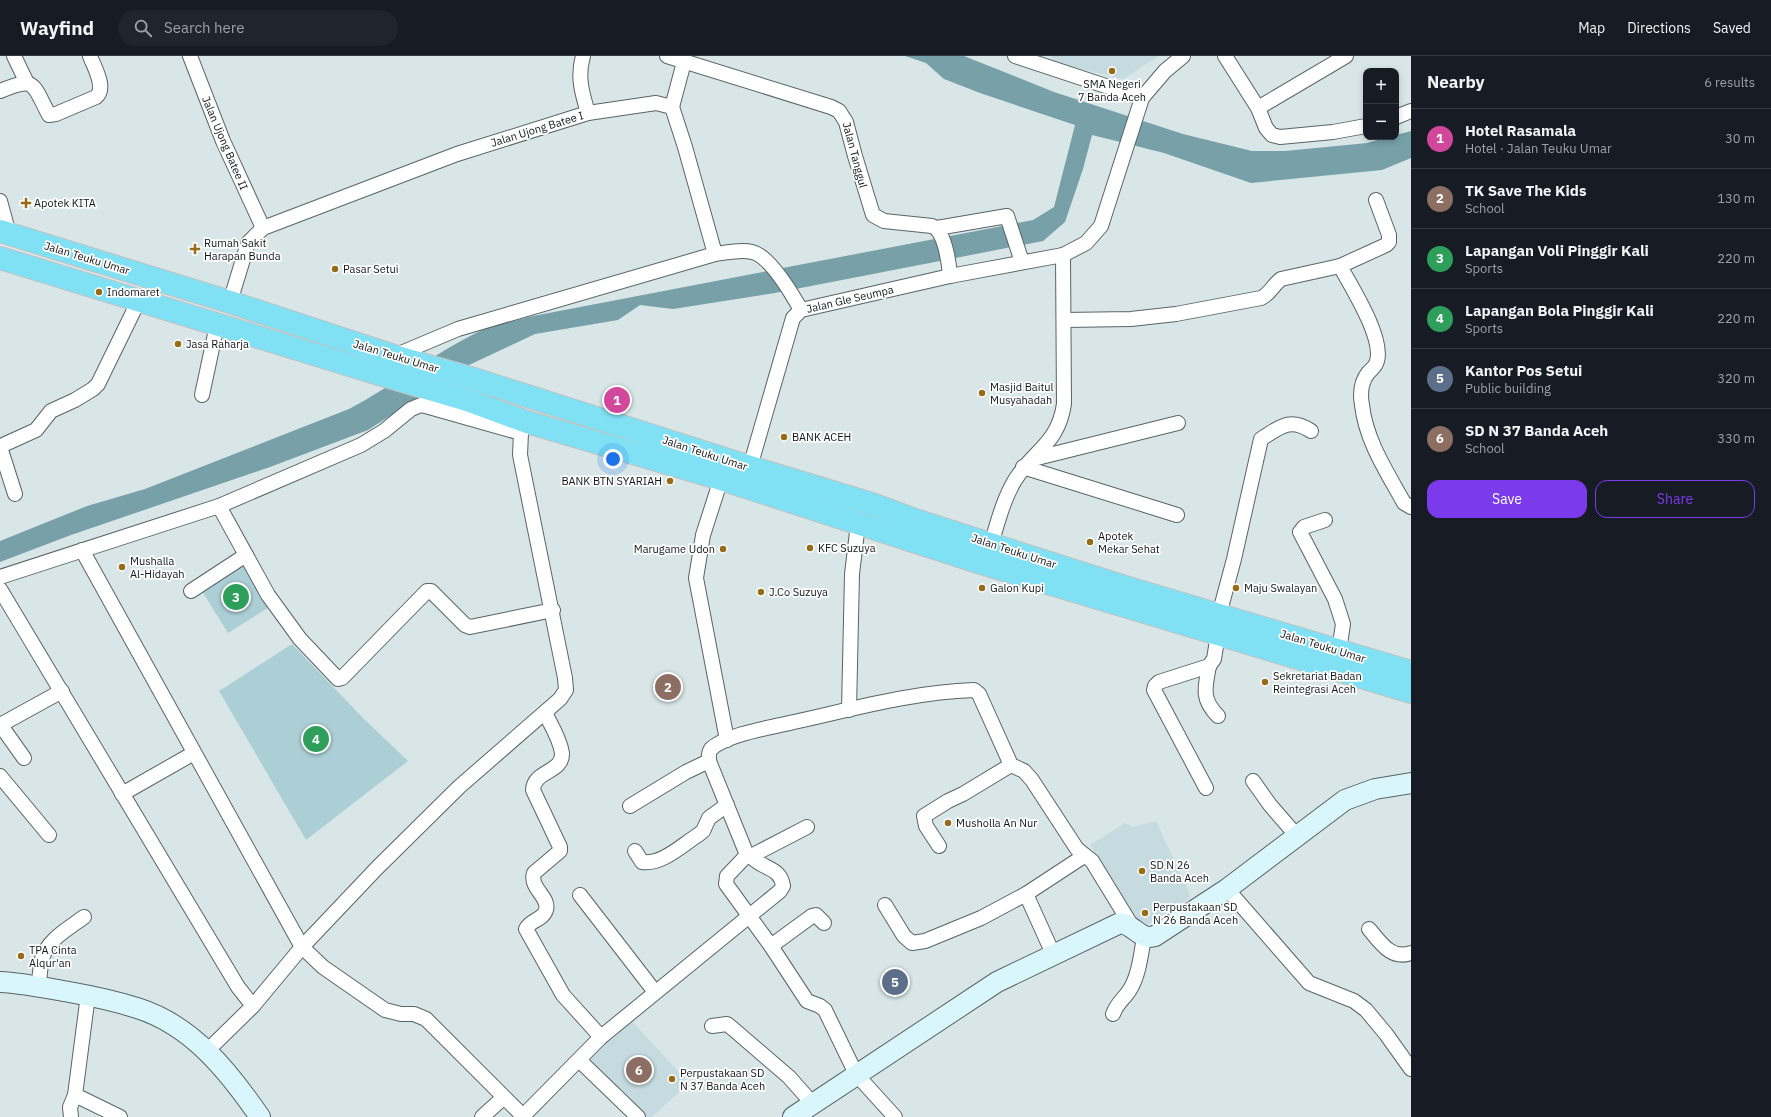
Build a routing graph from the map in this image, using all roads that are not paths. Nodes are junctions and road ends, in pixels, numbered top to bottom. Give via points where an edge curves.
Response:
1 (14, 56) edge
2 (90, 56) edge
3 (190, 56) edge
4 (583, 56) edge
5 (668, 56) edge
6 (1014, 56) edge
7 (1183, 56) edge
8 (1225, 56) edge
9 (1346, 56) edge
10 (684, 62) junction
11 (27, 83) junction
12 (0, 91) edge
13 (1142, 98) junction
14 (672, 107) junction
15 (1258, 108) junction
16 (1411, 111) edge
17 (588, 113) junction
18 (1399, 116) edge
19 (1363, 127) edge
20 (1376, 200) dead end
21 (0, 201) edge
22 (263, 228) junction
23 (4, 232) edge
24 (939, 232) junction
25 (715, 254) junction
26 (1063, 255) junction
27 (0, 258) edge
28 (1022, 262) junction
29 (1340, 266) junction
30 (949, 271) junction
31 (139, 300) junction
32 (230, 302) junction
33 (801, 310) junction
34 (1064, 320) junction
35 (217, 325) junction
36 (366, 347) junction
37 (398, 357) junction
38 (370, 371) junction
39 (202, 395) dead end
40 (1178, 423) dead end
41 (524, 428) junction
42 (1311, 432) dead end
43 (1028, 463) junction
44 (750, 467) junction
45 (721, 480) junction
46 (15, 494) dead end
47 (219, 506) junction
48 (1411, 507) edge
49 (1177, 515) dead end
50 (1325, 520) dead end
51 (858, 524) junction
52 (991, 544) junction
53 (82, 550) junction
54 (246, 555) junction
55 (0, 577) edge
56 (0, 589) edge
57 (191, 591) dead end
58 (552, 610) junction
59 (1218, 625) junction
60 (1339, 651) junction
61 (1209, 666) junction
62 (1411, 672) edge
63 (62, 690) junction
64 (1411, 692) edge
65 (849, 710) junction
66 (545, 713) junction
67 (1218, 716) dead end
68 (727, 740) junction
69 (194, 753) junction
70 (24, 758) dead end
71 (709, 760) junction
72 (1012, 765) junction
73 (0, 776) edge
74 (1253, 781) dead end
75 (1411, 783) edge
76 (1206, 788) dead end
77 (122, 794) junction
78 (727, 805) junction
79 (630, 806) dead end
80 (807, 827) dead end
81 (49, 835) dead end
82 (1297, 836) junction
83 (939, 846) dead end
84 (635, 851) dead end
85 (749, 856) junction
86 (1084, 856) junction
87 (1227, 889) junction
88 (1026, 894) junction
89 (580, 895) dead end
90 (885, 905) dead end
91 (749, 916) junction
92 (84, 917) dead end
93 (824, 923) dead end
94 (1369, 929) dead end
95 (1138, 932) junction
96 (771, 946) junction
97 (302, 948) junction
98 (1411, 953) edge
99 (1054, 956) junction
100 (0, 982) edge
101 (38, 987) junction
102 (655, 992) junction
103 (88, 996) junction
104 (253, 1006) junction
105 (1113, 1014) dead end
106 (712, 1026) dead end
107 (601, 1037) junction
108 (207, 1051) junction
109 (579, 1060) junction
110 (1411, 1069) edge
111 (856, 1074) junction
112 (75, 1095) junction
113 (503, 1098) junction
114 (812, 1103) junction
115 (71, 1117) edge
116 (120, 1117) edge
117 (260, 1117) edge
118 (482, 1117) edge
119 (638, 1117) edge
120 (793, 1117) edge
121 (895, 1117) edge

1 - 11 street
2 - 11 street via 101,87 96,97 50,115 32,86
3 - 22 street, Jalan Ujong Batee II via 222,141
4 - 17 street via 580,86
5 - 10 street, Jalan Tanggul
6 - 13 street
7 - 13 street via 1165,71
8 - 15 street
9 - 15 street
10 - 14 street
10 - 24 street, Jalan Tanggul via 839,111 846,122 873,215 878,220 932,226
11 - 12 street
13 - 26 street, Jalan Gle Seumpa via 1101,226 1086,243
14 - 17 street, Jalan Ujong Batee I via 656,104
14 - 25 street
15 - 19 street via 1269,132 1280,137
16 - 18 street
17 - 22 street, Jalan Ujong Batee I via 457,154
20 - 29 street via 1389,235 1389,242
21 - 23 street
22 - 32 street via 248,243
23 - 32 highway, Jalan Teuku Umar
24 - 28 street, Jalan Tanggul via 1007,216
24 - 30 street
25 - 33 street via 758,254 769,263
25 - 37 street via 458,329
26 - 28 street, Jalan Gle Seumpa
26 - 34 street
27 - 31 highway, Jalan Teuku Umar
28 - 30 street, Jalan Gle Seumpa
29 - 34 street via 1281,279 1269,294 1261,298 1176,314 1131,319
29 - 48 street via 1371,324 1378,353 1376,364 1365,377 1361,389 1367,430 1404,503
30 - 33 street, Jalan Gle Seumpa
31 - 35 highway, Jalan Teuku Umar
31 - 46 street via 94,389 51,412 36,430 3,446 1,450
32 - 36 highway, Jalan Teuku Umar
33 - 44 street, Jalan Gle Seumpa via 793,318
34 - 43 street via 1060,422 1049,443
35 - 38 highway, Jalan Teuku Umar
35 - 39 street
36 - 37 highway, Jalan Teuku Umar
36 - 38 highway
37 - 44 highway, Jalan Teuku Umar
38 - 41 highway, Jalan Teuku Umar via 467,400
40 - 43 street
41 - 45 highway, Jalan Teuku Umar
41 - 47 street via 416,406 361,445
41 - 58 street via 520,455
42 - 59 street via 1293,423 1261,439
43 - 49 street
43 - 52 street via 1006,494
44 - 52 highway, Jalan Teuku Umar
45 - 51 highway, Jalan Teuku Umar
45 - 68 street via 703,536 696,578
47 - 53 street
47 - 54 street
50 - 60 street via 1304,527 1300,532 1335,599 1343,624
51 - 59 highway, Jalan Teuku Umar
51 - 65 street via 852,574
52 - 59 highway, Jalan Teuku Umar via 1125,587
53 - 55 street
53 - 69 street
54 - 57 street
54 - 58 street via 268,595 300,639 338,679 342,678 429,590 470,627
56 - 63 street
58 - 66 street via 566,678 566,690
59 - 60 highway, Jalan Teuku Umar
59 - 61 street via 1214,659
59 - 64 highway, Jalan Teuku Umar
60 - 62 highway, Jalan Teuku Umar
61 - 67 street via 1205,688 1206,701
61 - 76 street via 1159,682 1154,686
63 - 70 street via 2,724
63 - 77 street
65 - 68 street via 750,732
65 - 72 street via 911,697 974,690 979,694
66 - 97 street via 459,787 377,868
66 - 107 street via 558,741 562,758 559,764 535,782 533,790 560,846 560,851 534,873 535,886 546,902 547,909 544,915 528,924 526,929 563,994
68 - 71 street via 710,751
69 - 77 street
69 - 97 street
71 - 78 street
71 - 79 street
72 - 83 street via 924,816 926,826
72 - 86 street via 1024,771 1032,780
73 - 81 street
74 - 82 street
75 - 82 street via 1375,789 1345,800
77 - 104 street via 238,987
78 - 84 street via 710,818 703,831 658,861 642,862
78 - 85 street
80 - 85 street
82 - 87 street
85 - 91 street via 725,879
85 - 91 street via 780,875 783,886
86 - 88 street
86 - 95 street via 1092,861
87 - 95 street via 1161,932 1150,937
87 - 110 street via 1309,983 1354,1001 1366,1010
88 - 90 street via 930,940 917,943 912,943 904,936
88 - 99 street
89 - 102 street
91 - 96 street
91 - 102 street
92 - 101 street via 58,936 46,949 42,957
93 - 96 street via 816,915 812,916
94 - 98 street via 1393,954 1400,956
95 - 99 street via 1120,923
95 - 105 street via 1136,977 1129,992 1118,1002
96 - 111 street via 807,1001 825,1010
97 - 104 street
97 - 113 street via 323,967 385,1010 422,1016
99 - 111 street via 997,982
100 - 101 street
101 - 103 street
102 - 107 street
103 - 108 street via 138,1008 161,1018
103 - 112 street
104 - 108 street
106 - 114 street via 726,1024 732,1028 789,1077
107 - 109 street
108 - 117 street via 227,1072
109 - 113 street via 524,1114 516,1111
109 - 119 street
111 - 114 street
111 - 121 street
112 - 115 street via 70,1107
112 - 116 street
113 - 118 street
114 - 120 street

